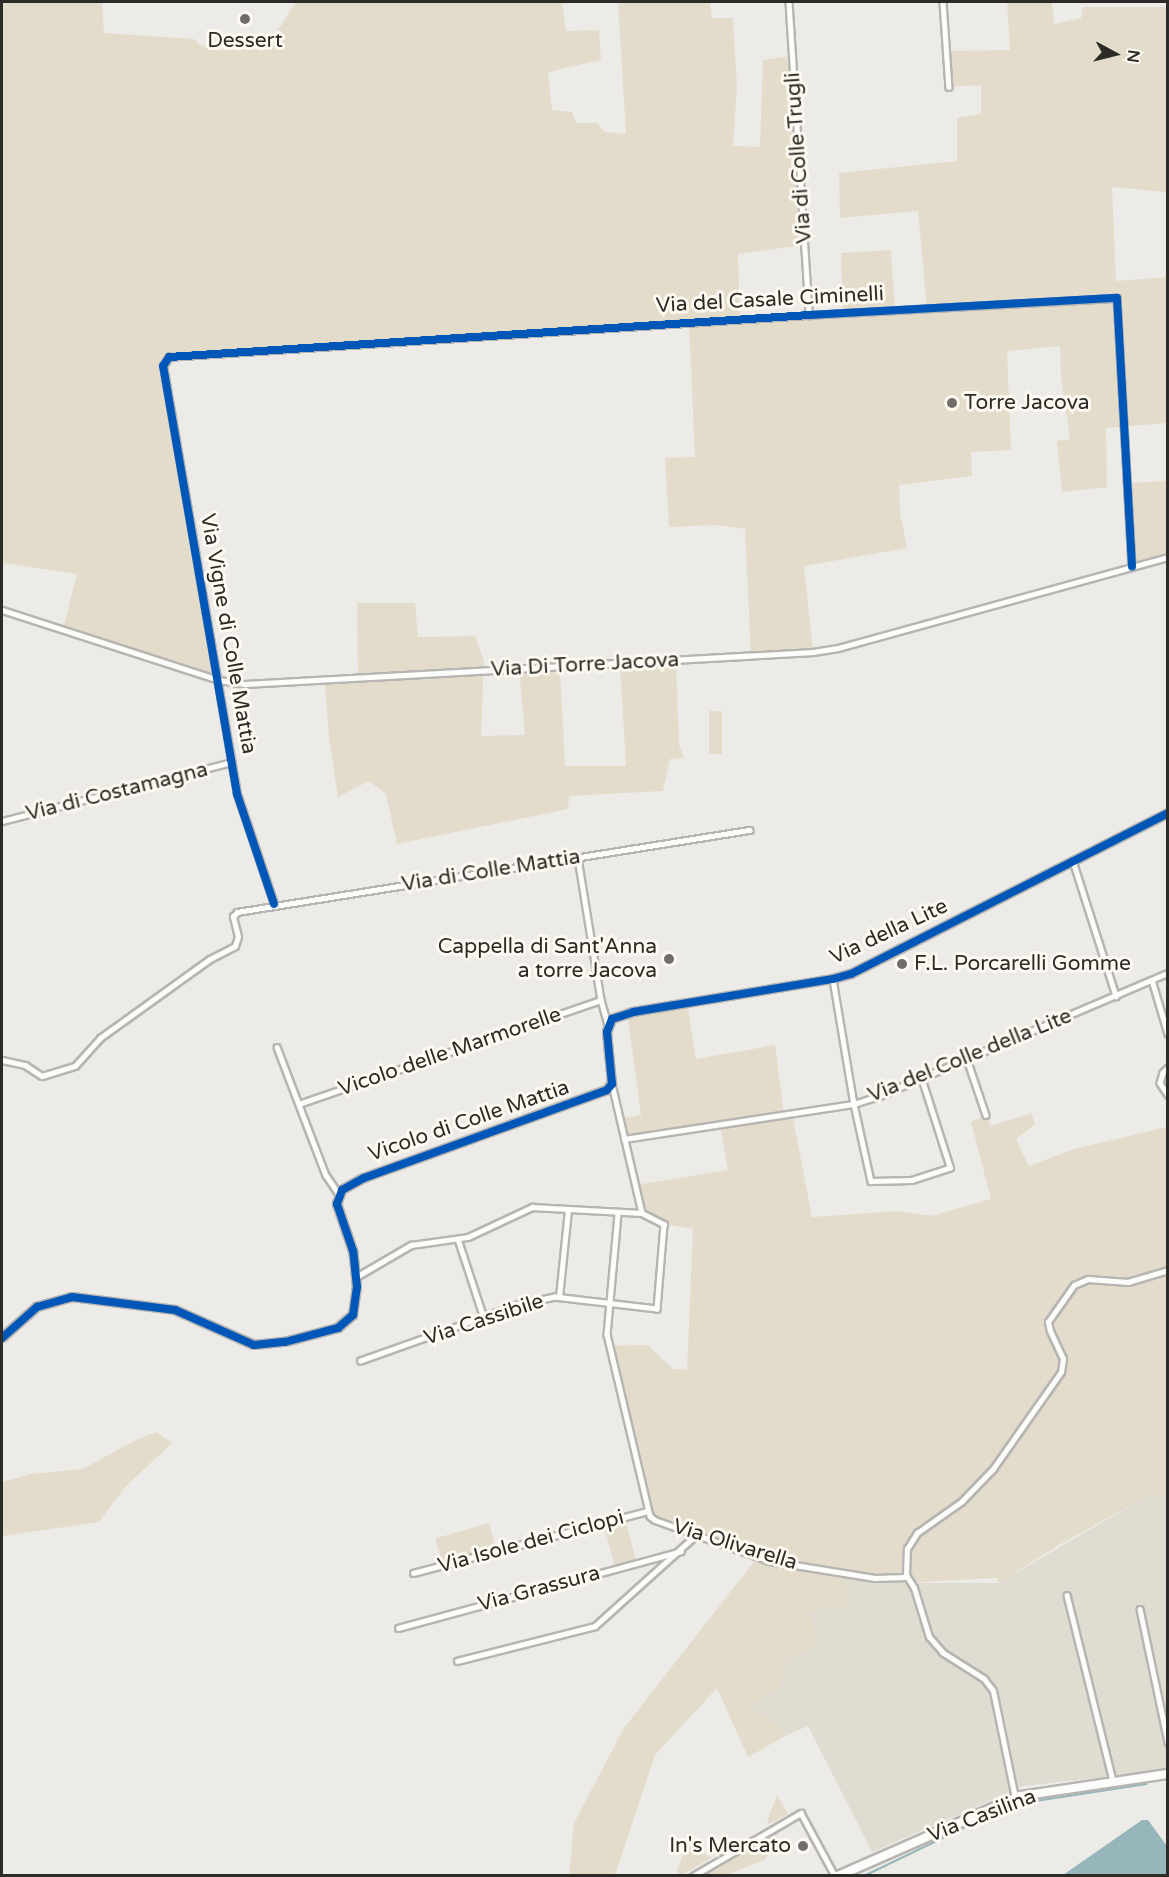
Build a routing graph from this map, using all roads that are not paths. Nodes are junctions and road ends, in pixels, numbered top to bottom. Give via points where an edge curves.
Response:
1 (789, 2) edge
2 (944, 2) edge
3 (949, 87) dead end
4 (809, 315) junction
5 (163, 366) joint
6 (1167, 556) edge
7 (1132, 567) junction
8 (2, 610) edge
9 (219, 680) junction
10 (232, 762) junction
11 (1167, 813) edge
12 (2, 821) edge
13 (748, 830) dead end
14 (578, 858) junction
15 (1073, 861) junction
16 (274, 904) junction
17 (1167, 973) edge
18 (833, 979) junction
19 (1152, 980) junction
20 (1116, 996) junction
21 (601, 1000) junction
22 (608, 1025) junction
23 (1167, 1034) edge
24 (277, 1047) dead end
25 (967, 1059) junction
26 (2, 1060) edge
27 (1167, 1068) edge
28 (921, 1077) junction
29 (612, 1084) junction
30 (1167, 1095) edge
31 (299, 1104) junction
32 (854, 1104) junction
33 (986, 1115) dead end
34 (624, 1139) junction
35 (339, 1194) junction
36 (568, 1210) junction
37 (642, 1213) junction
38 (618, 1214) junction
39 (458, 1239) junction
40 (1167, 1270) edge
41 (356, 1277) junction
42 (559, 1297) junction
43 (609, 1304) junction
44 (484, 1318) junction
45 (2, 1338) edge
46 (361, 1361) dead end
47 (648, 1511) junction
48 (697, 1534) junction
49 (681, 1551) junction
50 (413, 1573) dead end
51 (907, 1577) junction
52 (1067, 1595) dead end
53 (1140, 1609) dead end
54 (398, 1628) dead end
55 (457, 1661) dead end
56 (1167, 1742) edge
57 (1167, 1774) edge
58 (1113, 1781) junction
59 (1014, 1798) junction
60 (693, 1875) edge
61 (836, 1875) edge

1 - 4 street, Via di Colle Trugli
2 - 3 street
4 - 5 street, Via del Casale Ciminelli via 173,356
4 - 7 street, Via del Casale Ciminelli via 1117,298
5 - 9 street, Via Vigne di Colle Mattia
6 - 7 street, Via Di Torre Jacova
7 - 9 street, Via Di Torre Jacova via 813,652 245,684
8 - 9 street, Via Di Torre Jacova
9 - 10 street, Via Vigne di Colle Mattia
10 - 12 street, Via di Costamagna
10 - 16 street, Via Vigne di Colle Mattia via 239,805
11 - 15 street, Via della Lite
13 - 14 street, Via di Colle Mattia
14 - 16 street, Via di Colle Mattia
14 - 21 street
15 - 18 street, Via della Lite via 890,956
15 - 20 street
16 - 26 street, Via di Colle Mattia via 234,914 238,937 235,946 210,959 100,1038 75,1066 42,1076 25,1065
17 - 19 street, Via del Colle della Lite
18 - 22 street, Via della Lite via 633,1012 612,1019
18 - 32 street
19 - 20 street, Via del Colle della Lite
19 - 23 street
20 - 25 street, Via del Colle della Lite
21 - 22 street
21 - 31 street, Vicolo delle Marmorelle
22 - 29 street
24 - 31 street
25 - 28 street, Via del Colle della Lite
25 - 33 street
27 - 30 street via 1160,1083
28 - 32 street, Via del Colle della Lite
28 - 32 street via 950,1168 912,1180 871,1181
29 - 34 street
29 - 35 street, Vicolo di Colle Mattia via 592,1097 356,1180
31 - 35 street via 326,1175
32 - 34 street, Via del Colle della Lite
34 - 37 street
35 - 41 street
36 - 38 street
36 - 39 street via 532,1207
36 - 42 street
37 - 38 street
37 - 43 street, Via Cassibile via 664,1224 657,1309
38 - 43 street, Via Olivarella
39 - 41 street via 411,1245
39 - 44 street
40 - 51 street via 1126,1282 1084,1279 1072,1286 1048,1322 1063,1359 1062,1370 986,1477 961,1502 912,1538 906,1554
41 - 45 street via 355,1310 346,1323 320,1334 279,1343 244,1342 172,1309 74,1297 36,1307
42 - 43 street, Via Cassibile
42 - 44 street, Via Cassibile via 518,1305
43 - 47 street, Via Olivarella via 607,1334
44 - 46 street, Via Cassibile
47 - 48 street, Via Olivarella via 655,1520
47 - 50 street, Via Isole dei Ciclopi
48 - 49 street
48 - 51 street, Via Olivarella via 770,1561 875,1578
49 - 54 street, Via Grassura
49 - 55 street via 595,1626
51 - 59 street via 932,1641 943,1653 981,1677 993,1691
52 - 58 street
53 - 56 street
57 - 58 main road, Via Casilina
58 - 59 main road, Via Casilina
59 - 61 main road, Via Casilina
60 - 61 street via 801,1813

